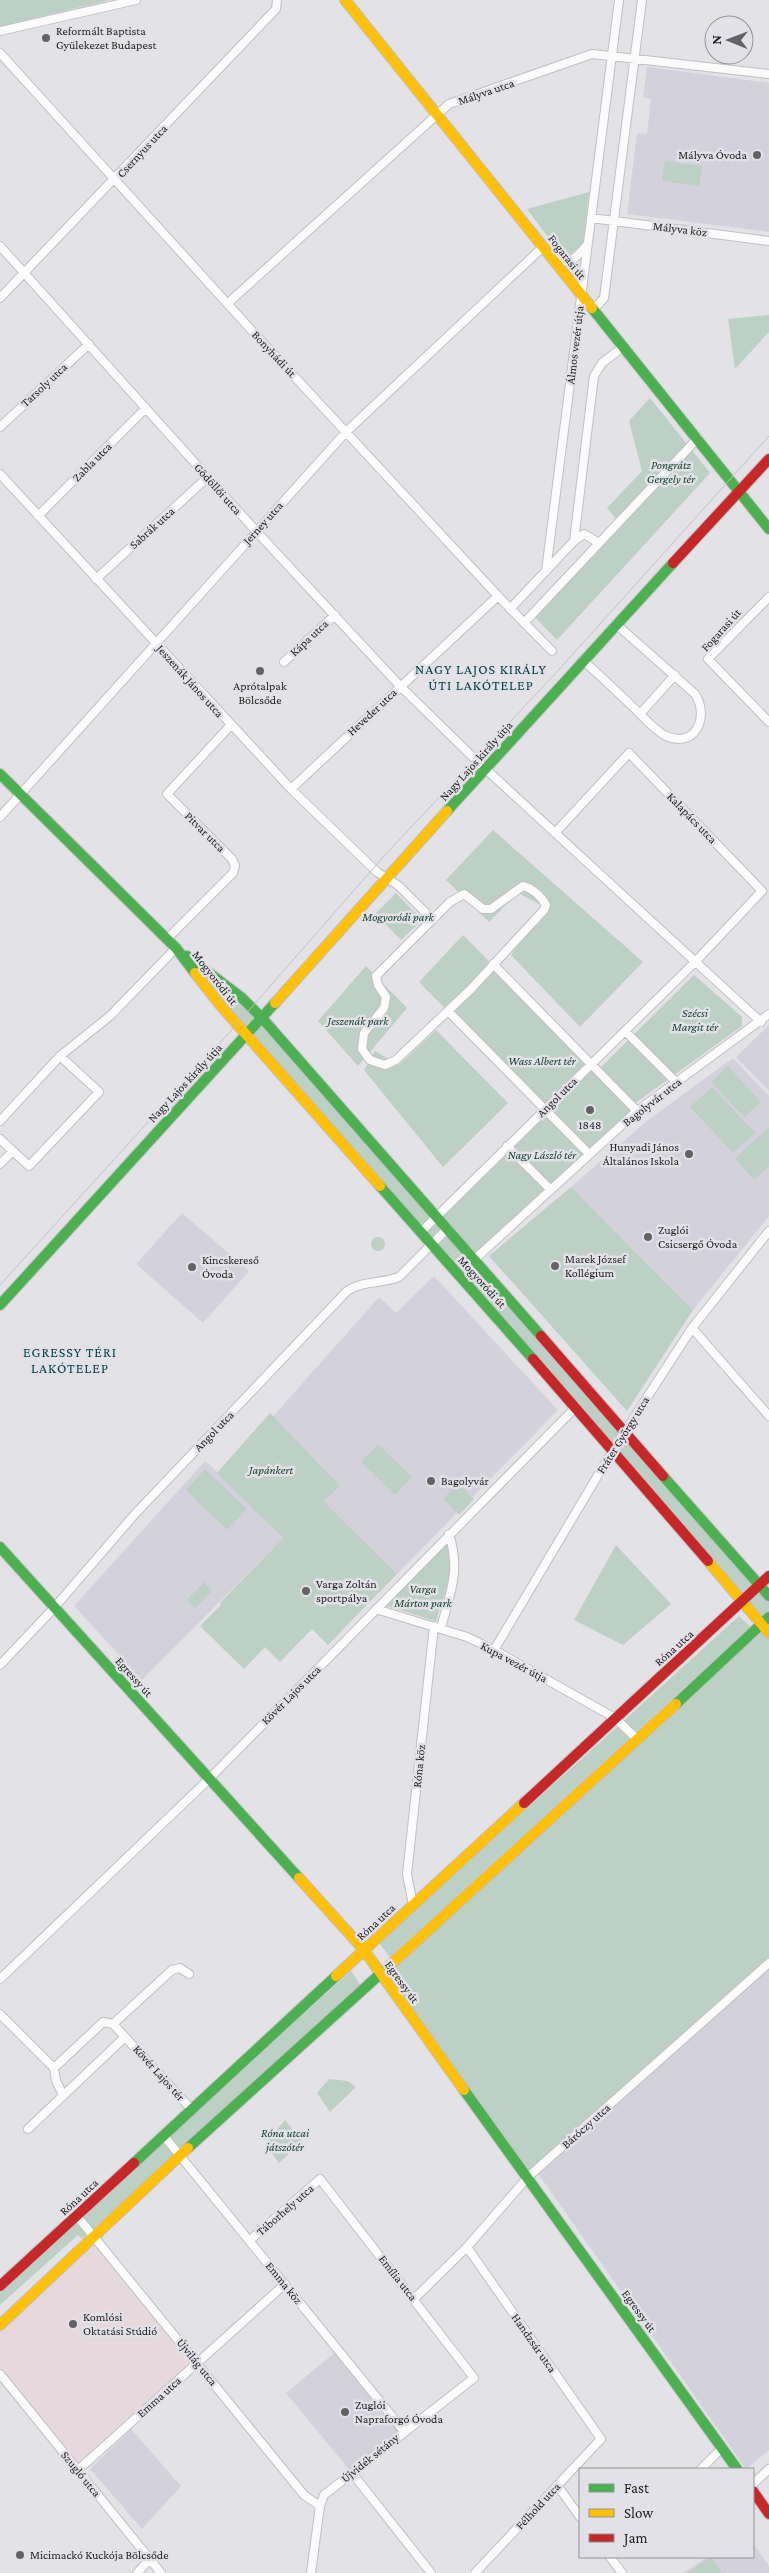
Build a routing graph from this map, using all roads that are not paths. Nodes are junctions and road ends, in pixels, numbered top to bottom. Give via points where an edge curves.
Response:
1 (136, 0) edge
2 (277, 0) edge
3 (345, 0) edge
4 (619, 0) edge
5 (642, 0) edge
6 (0, 32) edge
7 (0, 53) edge
8 (611, 56) junction
9 (633, 59) junction
10 (769, 74) edge
11 (436, 114) junction
12 (115, 179) junction
13 (591, 218) junction
14 (614, 221) junction
15 (769, 241) edge
16 (587, 245) junction
17 (0, 246) edge
18 (544, 247) junction
19 (551, 256) junction
20 (25, 273) junction
21 (581, 295) junction
22 (0, 298) edge
23 (228, 303) junction
24 (592, 310) junction
25 (89, 344) junction
26 (623, 347) junction
27 (146, 408) junction
28 (0, 427) edge
29 (346, 432) junction
30 (698, 438) junction
31 (769, 459) edge
32 (0, 474) edge
33 (208, 477) junction
34 (740, 491) junction
35 (38, 516) junction
36 (769, 529) edge
37 (256, 531) junction
38 (574, 541) junction
39 (599, 543) junction
40 (546, 572) junction
41 (96, 579) junction
42 (498, 596) junction
43 (769, 597) edge
44 (510, 609) junction
45 (334, 615) junction
46 (524, 624) junction
47 (616, 624) junction
48 (157, 644) junction
49 (552, 651) dead end
50 (583, 660) junction
51 (284, 662) dead end
52 (675, 675) junction
53 (400, 686) junction
54 (640, 714) junction
55 (769, 722) edge
56 (230, 726) junction
57 (485, 768) junction
58 (0, 774) edge
59 (291, 789) junction
60 (21, 794) junction
61 (0, 817) edge
62 (555, 833) junction
63 (388, 879) junction
64 (433, 920) junction
65 (167, 939) junction
66 (176, 948) junction
67 (695, 962) junction
68 (493, 964) junction
69 (448, 1011) junction
70 (769, 1014) edge
71 (262, 1018) junction
72 (760, 1022) junction
73 (624, 1030) junction
74 (247, 1035) junction
75 (60, 1056) junction
76 (591, 1064) junction
77 (677, 1082) junction
78 (545, 1109) junction
79 (637, 1111) junction
80 (0, 1121) edge
81 (0, 1139) edge
82 (507, 1146) junction
83 (12, 1151) junction
84 (589, 1154) junction
85 (0, 1164) edge
86 (550, 1189) junction
87 (437, 1215) junction
88 (448, 1228) junction
89 (420, 1232) junction
90 (769, 1232) edge
91 (432, 1245) junction
92 (475, 1259) junction
93 (0, 1305) edge
94 (692, 1328) junction
95 (576, 1407) junction
96 (769, 1416) edge
97 (625, 1431) junction
98 (613, 1450) junction
99 (449, 1534) junction
100 (0, 1547) edge
101 (769, 1576) edge
102 (760, 1585) junction
103 (769, 1596) edge
104 (743, 1602) junction
105 (54, 1608) junction
106 (376, 1609) junction
107 (765, 1620) edge
108 (437, 1627) junction
109 (769, 1633) edge
110 (494, 1650) junction
111 (0, 1665) edge
112 (615, 1718) junction
113 (638, 1740) junction
114 (209, 1778) junction
115 (413, 1905) junction
116 (364, 1950) junction
117 (769, 1964) edge
118 (189, 1974) dead end
119 (382, 1974) junction
120 (0, 1979) edge
121 (0, 2014) edge
122 (113, 2024) junction
123 (126, 2037) junction
124 (54, 2068) junction
125 (64, 2095) junction
126 (192, 2110) junction
127 (28, 2129) dead end
128 (164, 2136) junction
129 (180, 2156) junction
130 (528, 2177) junction
131 (320, 2179) joint
132 (77, 2216) junction
133 (94, 2236) junction
134 (250, 2240) junction
135 (468, 2247) junction
136 (285, 2284) junction
137 (0, 2286) edge
138 (414, 2299) junction
139 (0, 2325) edge
140 (197, 2363) junction
141 (0, 2374) edge
142 (474, 2378) joint
143 (404, 2431) junction
144 (601, 2438) joint
145 (722, 2448) junction
146 (702, 2468) edge
147 (736, 2468) edge
148 (769, 2469) edge
149 (78, 2470) junction
150 (352, 2473) junction
151 (754, 2483) edge
152 (557, 2485) junction
153 (754, 2492) edge
154 (320, 2506) junction
155 (769, 2514) edge
156 (579, 2516) edge
157 (611, 2558) edge
158 (150, 2559) junction
159 (311, 2571) edge
160 (137, 2573) edge
161 (161, 2573) edge
162 (432, 2573) edge
163 (475, 2573) edge
164 (622, 2573) edge

1 - 6 street
2 - 12 street, Csernyus utca via 276,9
3 - 11 street, Fogarasi út
4 - 8 street, Álmos vezér útja
5 - 9 street, Álmos vezér útja
7 - 12 street, Bonyhádi út
8 - 9 street, Mályva utca
8 - 11 street, Mályva utca via 592,54 449,104
8 - 13 street, Álmos vezér útja
9 - 10 street, Mályva utca
9 - 14 street, Álmos vezér útja
11 - 18 street, Fogarasi út
11 - 23 street, Mályva utca
12 - 20 street, Csernyus utca
12 - 23 street, Bonyhádi út
13 - 14 street, Mályva köz
13 - 16 street, Álmos vezér útja
14 - 15 street, Mályva köz
14 - 24 street, Álmos vezér útja via 604,298
16 - 19 street via 570,261 561,262
16 - 21 street, Álmos vezér útja
17 - 20 street, Gödöllői utca
18 - 19 street, Fogarasi út
18 - 29 street, Jerney utca
19 - 21 street, Fogarasi út
20 - 22 street, Csernyus utca
20 - 25 street, Gödöllői utca
21 - 24 street, Fogarasi út
21 - 40 street, Álmos vezér útja
23 - 29 street, Bonyhádi út
24 - 26 street, Fogarasi út
25 - 27 street, Gödöllői utca
25 - 28 street, Tarsoly utca
26 - 30 street, Fogarasi út
26 - 38 street, Álmos vezér útja via 602,363 594,376
27 - 33 street, Gödöllői utca
27 - 35 street, Zabla utca
29 - 37 street, Jerney utca
29 - 42 street, Bonyhádi út
30 - 34 street, Fogarasi út
30 - 39 street
31 - 34 street, Nagy Lajos király útja
32 - 35 street, Jeszenák János utca
33 - 37 street, Gödöllői utca
33 - 41 street, Sabrák utca
34 - 36 street, Fogarasi út
34 - 47 street, Nagy Lajos király útja
35 - 41 street, Jeszenák János utca
37 - 45 street, Gödöllői utca
37 - 48 street, Jerney utca
38 - 39 street via 584,534
38 - 40 street
39 - 46 street
40 - 44 street
41 - 48 street, Jeszenák János utca
42 - 44 street, Bonyhádi út
42 - 53 street, Heveder utca
43 - 55 street, Fogarasi út via 708,659
44 - 46 street, Bonyhádi út
45 - 51 street, Kápa utca
45 - 53 street, Gödöllői utca
46 - 49 street, Bonyhádi út
47 - 50 street, Nagy Lajos király útja
47 - 52 street
48 - 56 street, Jeszenák János utca
48 - 60 street, Jerney utca
50 - 54 street
50 - 57 street, Nagy Lajos király útja
52 - 54 street
52 - 54 street via 700,702 701,722 695,733 685,739 666,736
53 - 57 street, Gödöllői utca
53 - 59 street, Heveder utca
56 - 59 street, Jeszenák János utca
56 - 65 street, Pitvar utca via 167,794 232,859 233,873
57 - 62 street
57 - 63 street, Nagy Lajos király útja
58 - 60 street, Mogyoródi út
59 - 63 street, Jeszenák János utca via 373,869
60 - 61 street, Jerney utca
60 - 65 street, Mogyoródi út
62 - 67 street
62 - 67 street, Kalapács utca via 629,753 762,892
63 - 64 street
63 - 71 street, Nagy Lajos király útja
64 - 68 street via 450,902 464,894 482,909 491,909 523,886 529,887 544,900 546,906
64 - 69 street via 376,976 386,997 384,1008 364,1033 362,1049 365,1056 378,1064 392,1062
65 - 66 street, Mogyoródi út
66 - 71 street, Mogyoródi út via 242,998
66 - 74 street, Mogyoródi út
66 - 75 street via 110,1016
67 - 72 street
67 - 73 street, Angol utca
68 - 69 street
68 - 76 street
69 - 78 street
70 - 72 street, Bagolyvár utca
71 - 74 street, Nagy Lajos király útja
71 - 87 street, Mogyoródi út
72 - 77 street, Bagolyvár utca
73 - 76 street, Angol utca
73 - 77 street
74 - 89 street, Mogyoródi út
74 - 93 street, Nagy Lajos király útja
75 - 80 street
75 - 83 street via 99,1092 29,1166
76 - 78 street, Angol utca
76 - 79 street
77 - 79 street, Bagolyvár utca
78 - 82 street, Angol utca
78 - 84 street
79 - 84 street, Bagolyvár utca
81 - 83 street
82 - 86 street
82 - 87 street, Angol utca
83 - 85 street
84 - 86 street, Bagolyvár utca
86 - 92 street, Bagolyvár utca
87 - 88 street, Mogyoródi út
87 - 89 street, Angol utca
88 - 91 street, Angol utca
88 - 92 street, Mogyoródi út
89 - 91 street, Mogyoródi út
90 - 94 street, Fráter György utca
91 - 95 street, Mogyoródi út
91 - 105 street, Angol utca via 399,1277 367,1282 347,1291 129,1521
92 - 97 street, Mogyoródi út
94 - 96 street
94 - 97 street, Fráter György utca
95 - 98 street, Mogyoródi út
95 - 99 street, Kövér Lajos utca
97 - 98 street, Fráter György utca
97 - 102 street, Mogyoródi út
98 - 104 street, Mogyoródi út
98 - 110 street, Fráter György utca
99 - 106 street, Kövér Lajos utca
99 - 108 street, Róna köz via 456,1569
100 - 105 street, Egressy út
101 - 102 street, Róna utca
102 - 103 street, Mogyoródi út
102 - 104 street, Róna utca
104 - 107 street, Mogyoródi út
104 - 112 street, Róna utca
105 - 111 street, Angol utca
105 - 114 street, Egressy út
106 - 108 street, Kupa vezér útja
106 - 114 street, Kövér Lajos utca
107 - 109 street, Mogyoródi út
107 - 113 street
108 - 110 street, Kupa vezér útja
108 - 115 street, Róna köz via 407,1874
110 - 112 street, Kupa vezér útja
112 - 113 street, Kupa vezér útja
112 - 115 street, Róna utca
113 - 119 street
114 - 116 street, Egressy út
114 - 120 street, Kövér Lajos utca
115 - 116 street, Róna utca
116 - 119 street, Egressy út
116 - 126 street, Róna utca
117 - 130 street, Báróczy utca
118 - 122 street via 180,1968 172,1970
119 - 129 street
119 - 130 street, Egressy út
121 - 124 street
122 - 123 street, Kövér Lajos tér
122 - 124 street via 100,2024
123 - 125 street, Kövér Lajos tér
123 - 126 street, Kövér Lajos tér
124 - 125 street via 56,2081
125 - 127 street, Kövér Lajos tér
126 - 128 street, Róna utca
128 - 129 street, Emma köz
128 - 132 street, Róna utca
129 - 133 street
129 - 134 street, Emma köz
130 - 135 street, Báróczy utca
130 - 145 street, Egressy út
131 - 134 street, Táborhely utca
131 - 138 street, Emília utca
132 - 133 street, Újvilág utca
132 - 137 street, Róna utca
133 - 139 street
133 - 140 street, Újvilág utca
134 - 136 street, Emma köz
135 - 138 street, Báróczy utca
135 - 144 street, Handzsár utca
136 - 140 street, Emma utca
136 - 143 street, Emma köz
138 - 142 street, Emília utca
140 - 149 street, Emma utca
140 - 154 street, Újvilág utca via 304,2495
141 - 149 street, Szugló utca
142 - 143 street, Újvidék sétány
143 - 150 street, Újvidék sétány
144 - 152 street, Félhold utca
145 - 146 street
145 - 147 street, Egressy út
148 - 151 street
149 - 158 street, Szugló utca
150 - 154 street, Újvidék sétány via 324,2495
150 - 162 street
152 - 156 street
152 - 163 street, Félhold utca
153 - 155 street
154 - 159 street, Újvidék sétány
157 - 164 street
158 - 160 street
158 - 161 street, Szugló utca

